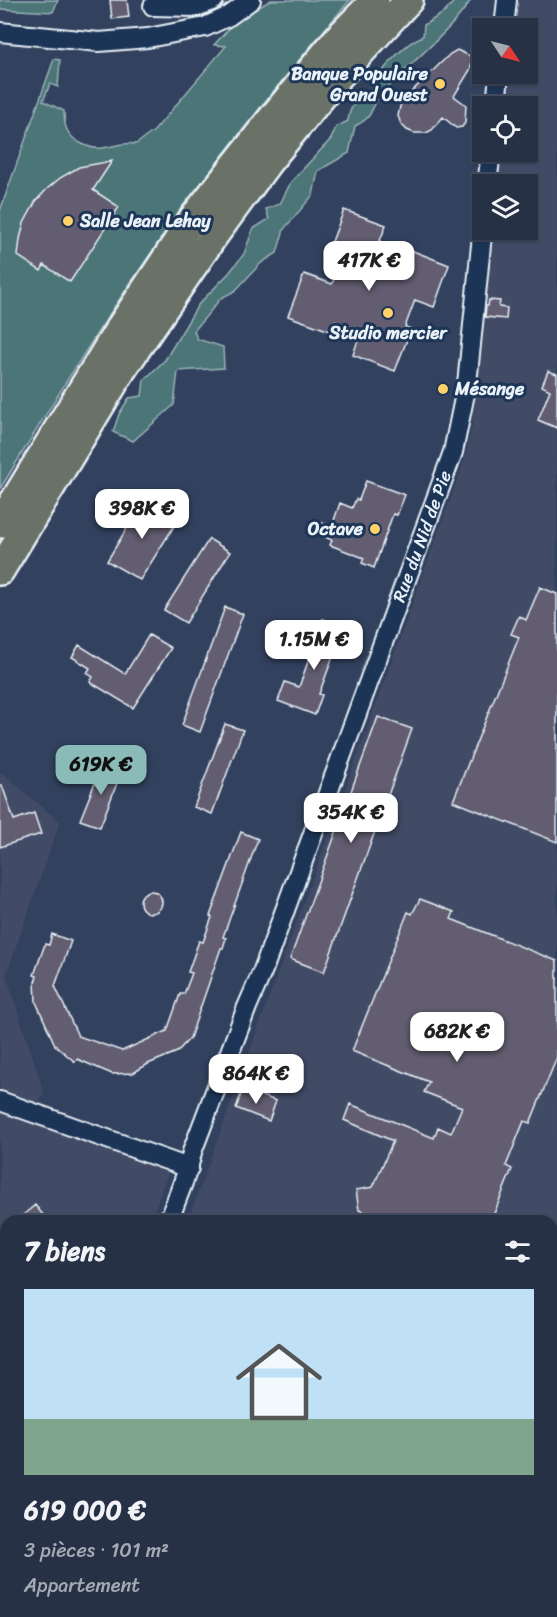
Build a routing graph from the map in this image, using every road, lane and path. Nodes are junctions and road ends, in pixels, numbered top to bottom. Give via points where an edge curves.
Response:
1 (214, 0) edge
2 (251, 0) edge
3 (375, 0) edge
4 (409, 0) edge
5 (507, 0) edge
6 (151, 3) edge
7 (505, 18) edge
8 (0, 32) edge
9 (148, 38) junction
10 (481, 240) edge
11 (33, 470) junction
12 (0, 508) edge
13 (0, 524) edge
14 (0, 571) edge
15 (0, 1101) edge
16 (189, 1168) junction
17 (171, 1215) edge
18 (179, 1215) edge

1 - 6 street via 196,7
2 - 9 street via 205,27
3 - 11 highway via 337,39 193,218
4 - 14 highway via 336,79 213,237 122,370
5 - 7 street
6 - 9 street via 154,24
8 - 9 street via 99,42
10 - 16 street, Rue du Nid de Pie via 466,384 453,452 263,970 208,1143 202,1156
11 - 12 highway
11 - 13 highway
15 - 16 street
16 - 17 street, Rue du Nid de Pie
16 - 18 street via 192,1183

